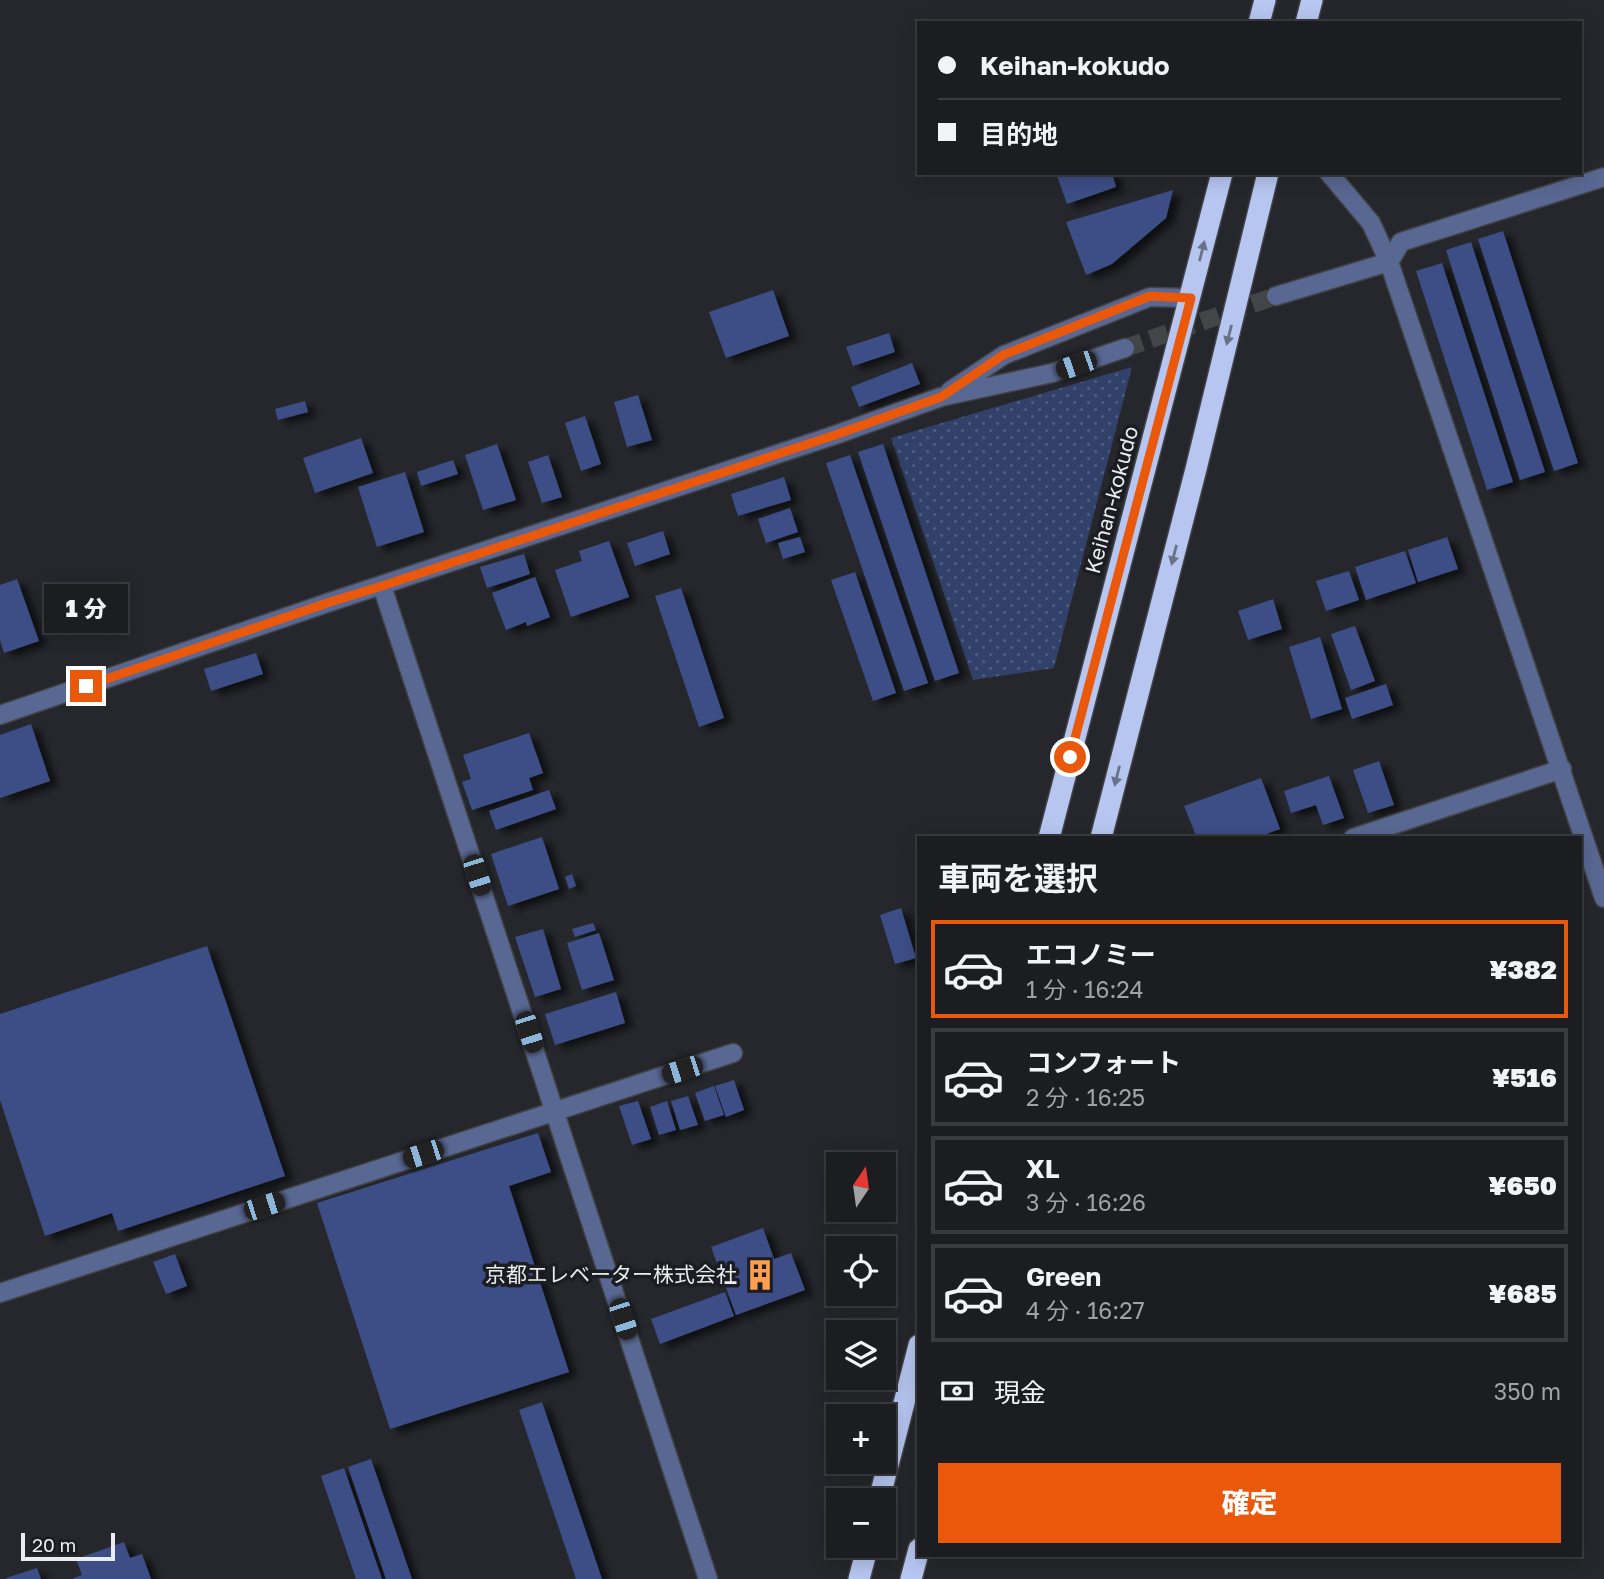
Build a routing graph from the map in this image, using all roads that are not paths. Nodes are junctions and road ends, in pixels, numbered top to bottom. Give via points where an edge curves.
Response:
1 (1265, 0) edge
2 (1312, 0) edge
3 (1260, 21) edge
4 (1307, 21) edge
5 (1222, 175) edge
6 (1268, 175) edge
7 (1331, 175) edge
8 (1604, 177) edge
9 (1389, 262) junction
10 (1276, 296) tunnel mouth
11 (1191, 298) junction
12 (1125, 348) tunnel mouth
13 (941, 397) junction
14 (382, 586) junction
15 (0, 715) edge
16 (1562, 769) junction
17 (1050, 836) edge
18 (1102, 836) edge
19 (1359, 836) edge
20 (1604, 898) edge
21 (733, 1053) dead end
22 (555, 1111) junction
23 (0, 1293) edge
24 (917, 1353) edge
25 (882, 1488) edge
26 (917, 1556) edge
27 (865, 1558) edge
28 (708, 1579) edge
29 (859, 1579) edge
30 (911, 1579) edge

1 - 3 highway
2 - 4 highway
11 -> 5 highway, Keihan-kokudo
6 -> 18 highway
7 - 9 street via 1371,223
8 - 9 street via 1401,242
9 - 10 street
9 - 16 street
11 - 13 street via 1150,296 1003,355
11 - 17 highway, Keihan-kokudo
12 - 13 street via 1052,373
13 - 14 street
14 - 15 street
14 - 22 street
16 - 19 street
16 - 20 street
21 - 22 street
22 - 23 street
22 - 28 street
24 - 25 highway
26 - 30 highway
27 - 29 highway

